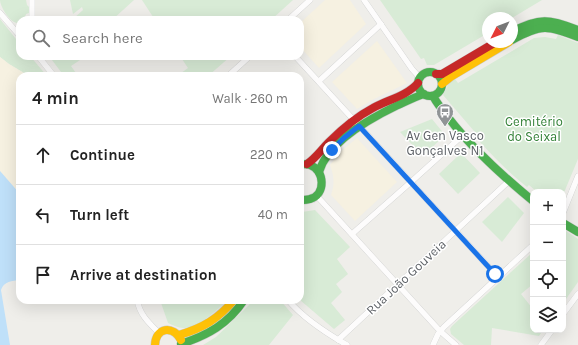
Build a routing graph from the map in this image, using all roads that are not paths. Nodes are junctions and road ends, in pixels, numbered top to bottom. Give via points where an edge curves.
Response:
1 (32, 0) edge
2 (310, 0) edge
3 (364, 0) edge
4 (0, 13) edge
5 (32, 16) edge
6 (292, 16) edge
7 (381, 24) junction
8 (518, 29) edge
9 (578, 30) edge
10 (16, 31) edge
11 (518, 36) edge
12 (578, 38) edge
13 (486, 48) edge
14 (499, 48) edge
15 (41, 60) edge
16 (246, 60) edge
17 (299, 60) edge
18 (51, 72) edge
19 (232, 72) edge
20 (436, 74) junction
21 (319, 81) junction
22 (419, 81) junction
23 (442, 84) junction
24 (424, 94) junction
25 (433, 96) junction
26 (357, 123) junction
27 (463, 134) junction
28 (304, 164) edge
29 (304, 164) edge
30 (319, 172) junction
31 (578, 176) edge
32 (510, 181) junction
33 (411, 182) junction
34 (316, 195) junction
35 (530, 198) edge
36 (304, 200) edge
37 (566, 206) edge
38 (566, 225) edge
39 (456, 230) junction
40 (578, 232) edge
41 (352, 234) junction
42 (530, 248) edge
43 (498, 277) junction
44 (398, 285) junction
45 (578, 294) edge
46 (138, 304) edge
47 (231, 304) edge
48 (241, 304) edge
49 (291, 304) edge
50 (566, 310) edge
51 (440, 331) junction
52 (159, 333) junction
53 (550, 333) edge
54 (338, 340) junction
55 (180, 341) edge
56 (155, 345) edge
57 (347, 345) edge
58 (433, 345) edge
59 (456, 345) edge
60 (541, 345) edge

1 - 5 street
2 - 6 street
3 - 7 street
4 - 10 street
7 - 21 street
7 - 22 street
8 - 9 main road via 543,20
11 - 12 main road via 535,29 552,28
13 - 20 main road via 442,74
14 - 23 main road
15 - 18 street
16 - 19 street
17 - 21 street
20 - 22 main road via 427,73
20 - 23 main road
21 - 26 street
22 - 24 main road via 420,90
22 - 26 main road via 413,89 373,108
23 - 25 main road via 440,91
24 - 25 main road
24 - 26 main road
25 - 27 main road
26 - 28 main road via 339,132 314,159
26 - 30 main road via 322,162
26 - 33 street
27 - 32 main road
27 - 33 street
29 - 30 main road via 316,168
30 - 34 main road via 322,182
31 - 37 street
32 - 35 main road
32 - 39 street, Rua João Gouveia
33 - 39 street
33 - 41 street
34 - 36 main road
34 - 41 street
38 - 40 main road
39 - 43 street
39 - 44 street, Rua João Gouveia
41 - 44 street
42 - 43 street
43 - 51 street
44 - 51 street
44 - 54 street, Rua João Gouveia
45 - 50 street
46 - 52 street via 141,313
47 - 55 main road via 221,315
48 - 55 main road via 221,326 198,338
49 - 54 street
51 - 58 street
51 - 59 street
52 - 55 main road via 170,329 175,331
52 - 56 main road
53 - 60 street
54 - 57 street

